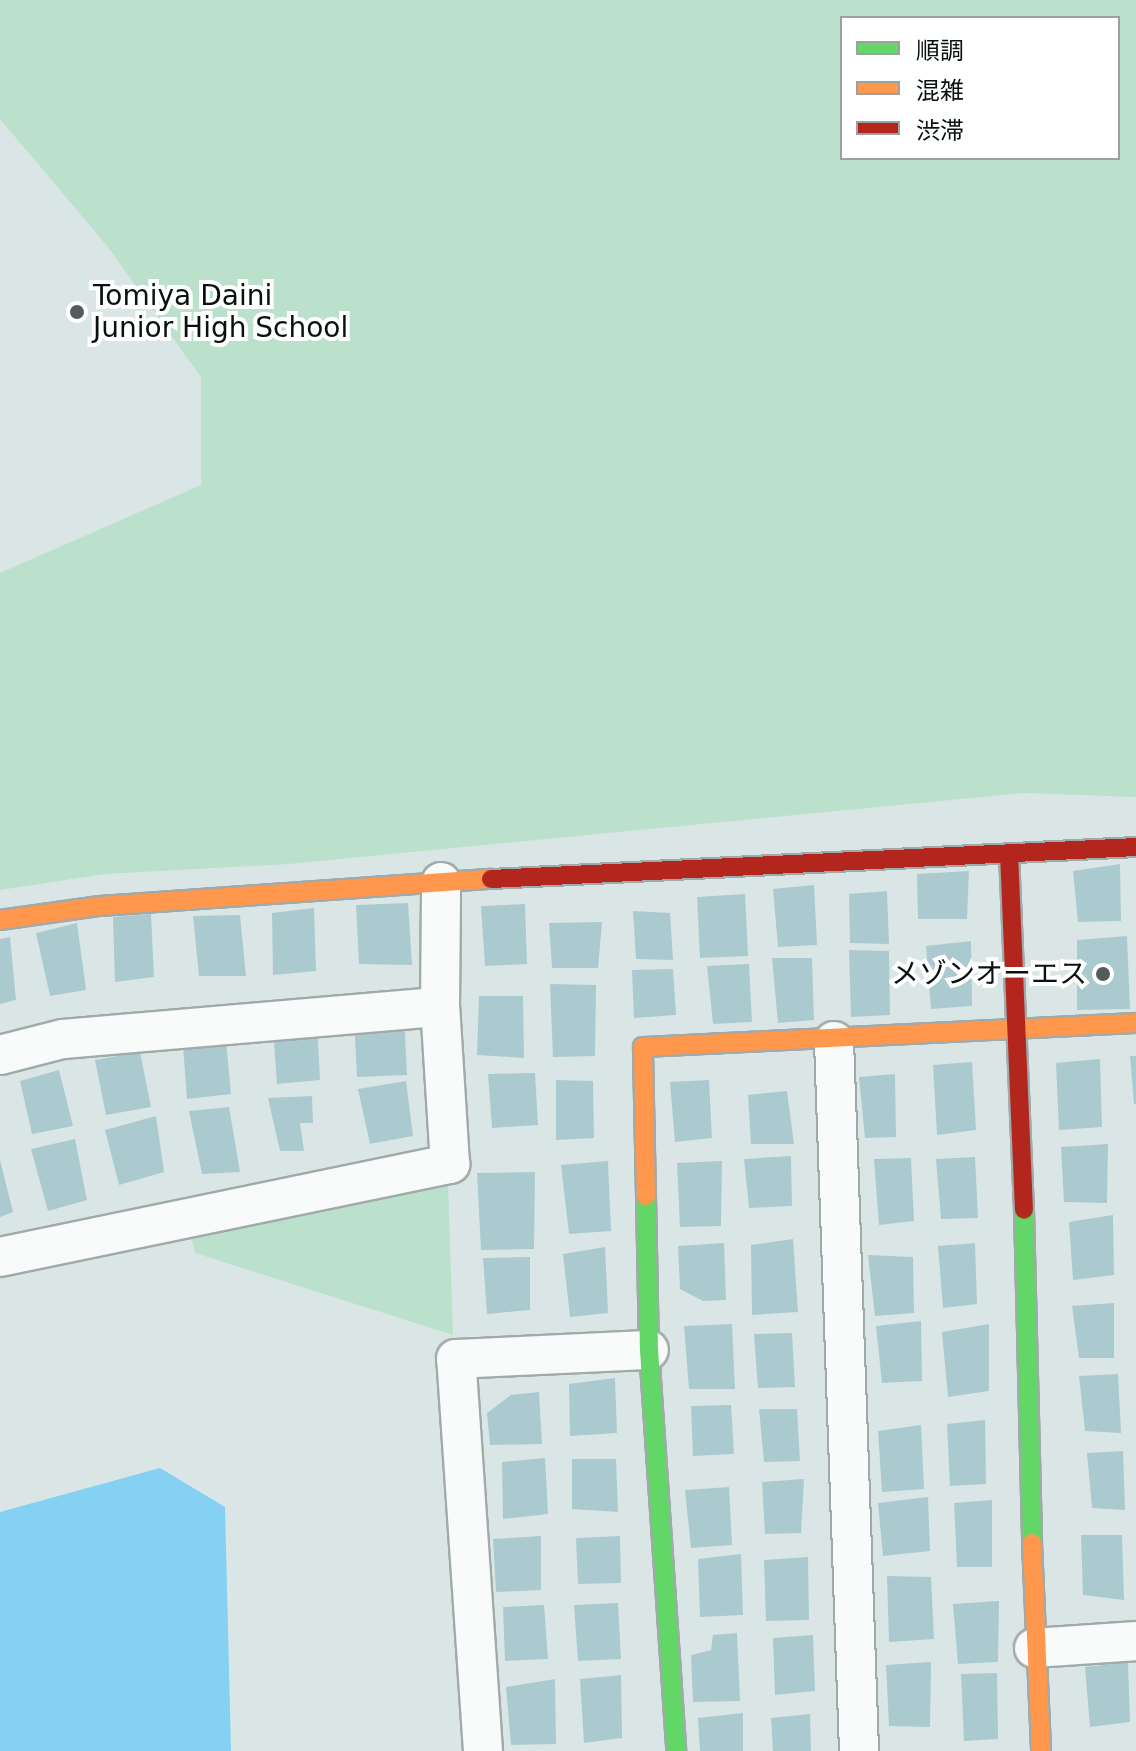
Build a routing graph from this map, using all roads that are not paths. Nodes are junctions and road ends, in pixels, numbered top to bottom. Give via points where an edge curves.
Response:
1 (1136, 847) edge
2 (1009, 853) junction
3 (441, 882) junction
4 (0, 920) edge
5 (440, 1007) junction
6 (1136, 1023) edge
7 (1020, 1029) junction
8 (834, 1041) junction
9 (0, 1055) edge
10 (0, 1257) edge
11 (649, 1350) junction
12 (1136, 1641) edge
13 (1034, 1648) junction
14 (483, 1751) edge
15 (676, 1751) edge
16 (859, 1751) edge
17 (1041, 1751) edge

1 - 2 street
2 - 3 street
2 - 7 street
3 - 4 street via 100,906
3 - 5 street
5 - 9 street via 63,1039
5 - 10 street via 450,1164
6 - 7 street
7 - 8 street
7 - 13 street
8 - 11 street via 643,1047
8 - 16 street
11 - 14 street via 456,1359
11 - 15 street
12 - 13 street
13 - 17 street

